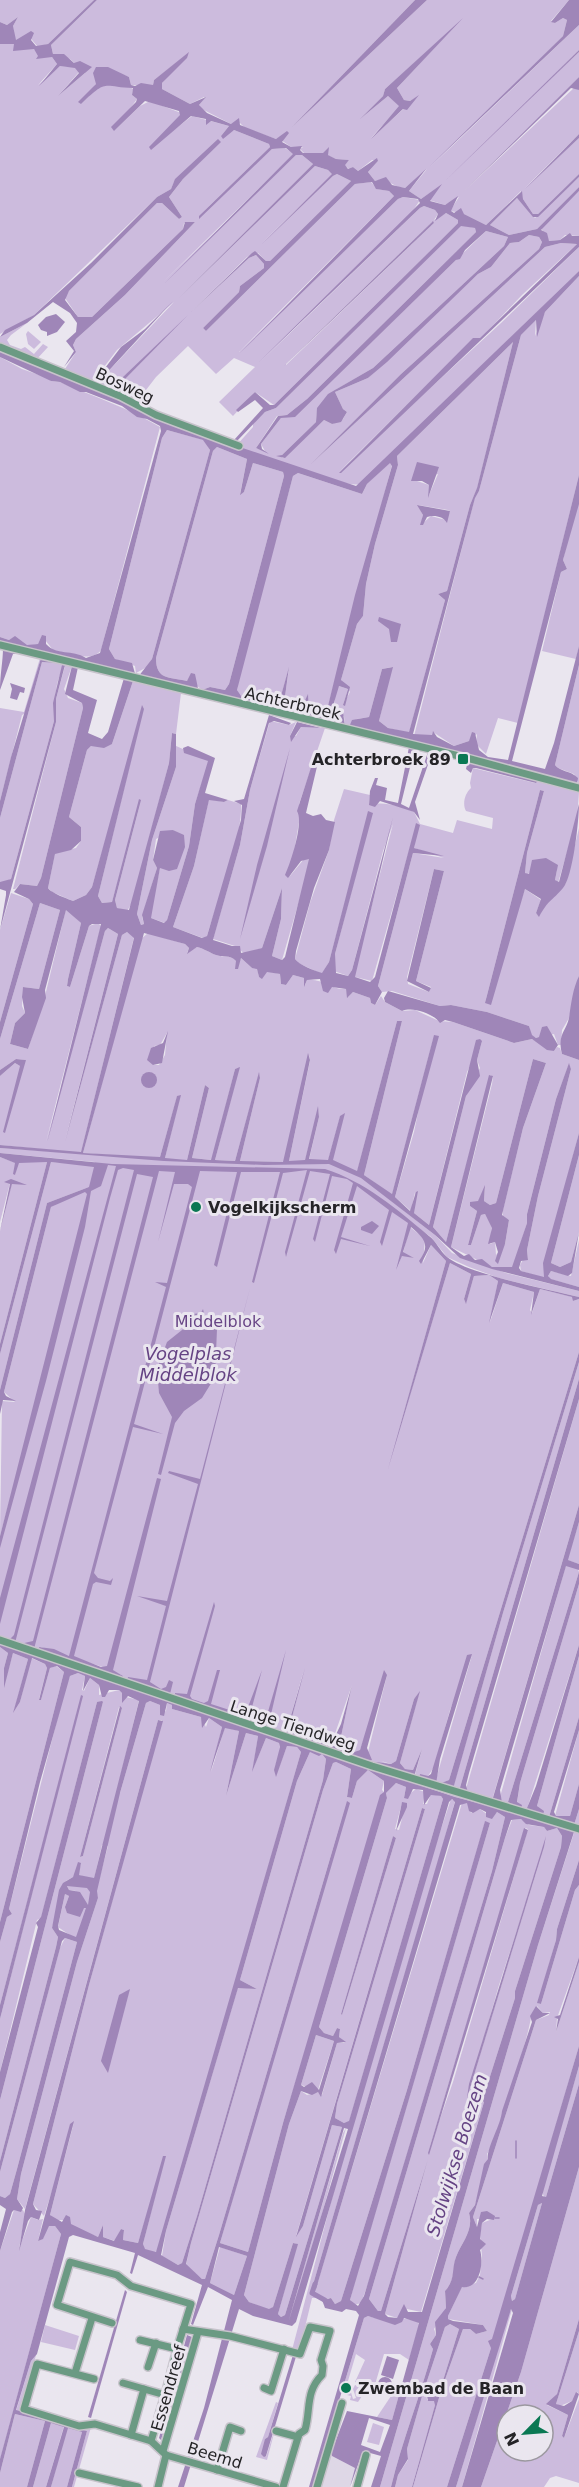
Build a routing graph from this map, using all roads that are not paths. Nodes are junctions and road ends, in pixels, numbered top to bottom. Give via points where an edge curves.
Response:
1 (0, 347) edge
2 (239, 446) dead end
3 (0, 645) edge
4 (579, 788) edge
5 (0, 1640) edge
6 (579, 1829) edge
7 (91, 2319) junction
8 (112, 2323) dead end
9 (183, 2329) junction
10 (198, 2332) junction
11 (140, 2340) dead end
12 (156, 2343) junction
13 (177, 2349) junction
14 (287, 2350) junction
15 (148, 2367) dead end
16 (75, 2373) junction
17 (94, 2379) dead end
18 (123, 2384) dead end
19 (264, 2388) dead end
20 (144, 2389) junction
21 (165, 2395) junction
22 (342, 2403) dead end
23 (241, 2431) dead end
24 (276, 2431) dead end
25 (131, 2435) junction
26 (297, 2437) junction
27 (151, 2441) junction
28 (165, 2453) junction
29 (366, 2454) dead end
30 (217, 2470) junction
31 (79, 2473) dead end
32 (254, 2484) edge
33 (138, 2487) edge
34 (158, 2487) edge
35 (276, 2487) edge
36 (283, 2487) edge
37 (316, 2487) edge
38 (357, 2487) edge

1 - 2 street, Bosweg via 120,396 156,415
3 - 4 street, Achterbroek
5 - 6 street, Lange Tiendweg via 382,1769
7 - 8 street
7 - 9 street via 57,2305 70,2262 117,2275 131,2286 190,2304
7 - 16 street
9 - 10 street
9 - 13 street
10 - 14 street
10 - 28 street, Essendreef
11 - 12 street
12 - 13 street
12 - 15 street
13 - 21 street
14 - 19 street via 272,2391
14 - 26 street via 299,2354 310,2327 330,2331 321,2360 322,2375 315,2380 308,2404 310,2413 305,2430
16 - 17 street
16 - 25 street via 37,2364 24,2409 79,2426 95,2424
18 - 20 street
20 - 21 street
20 - 25 street
21 - 27 street
22 - 37 street
23 - 30 street via 230,2427
24 - 26 street
25 - 27 street
26 - 36 street
27 - 28 street, Beemd
28 - 30 street, Beemd
28 - 34 street, Essendreef
29 - 38 street
30 - 32 street, Beemd
31 - 33 street
32 - 35 street, Beemd

